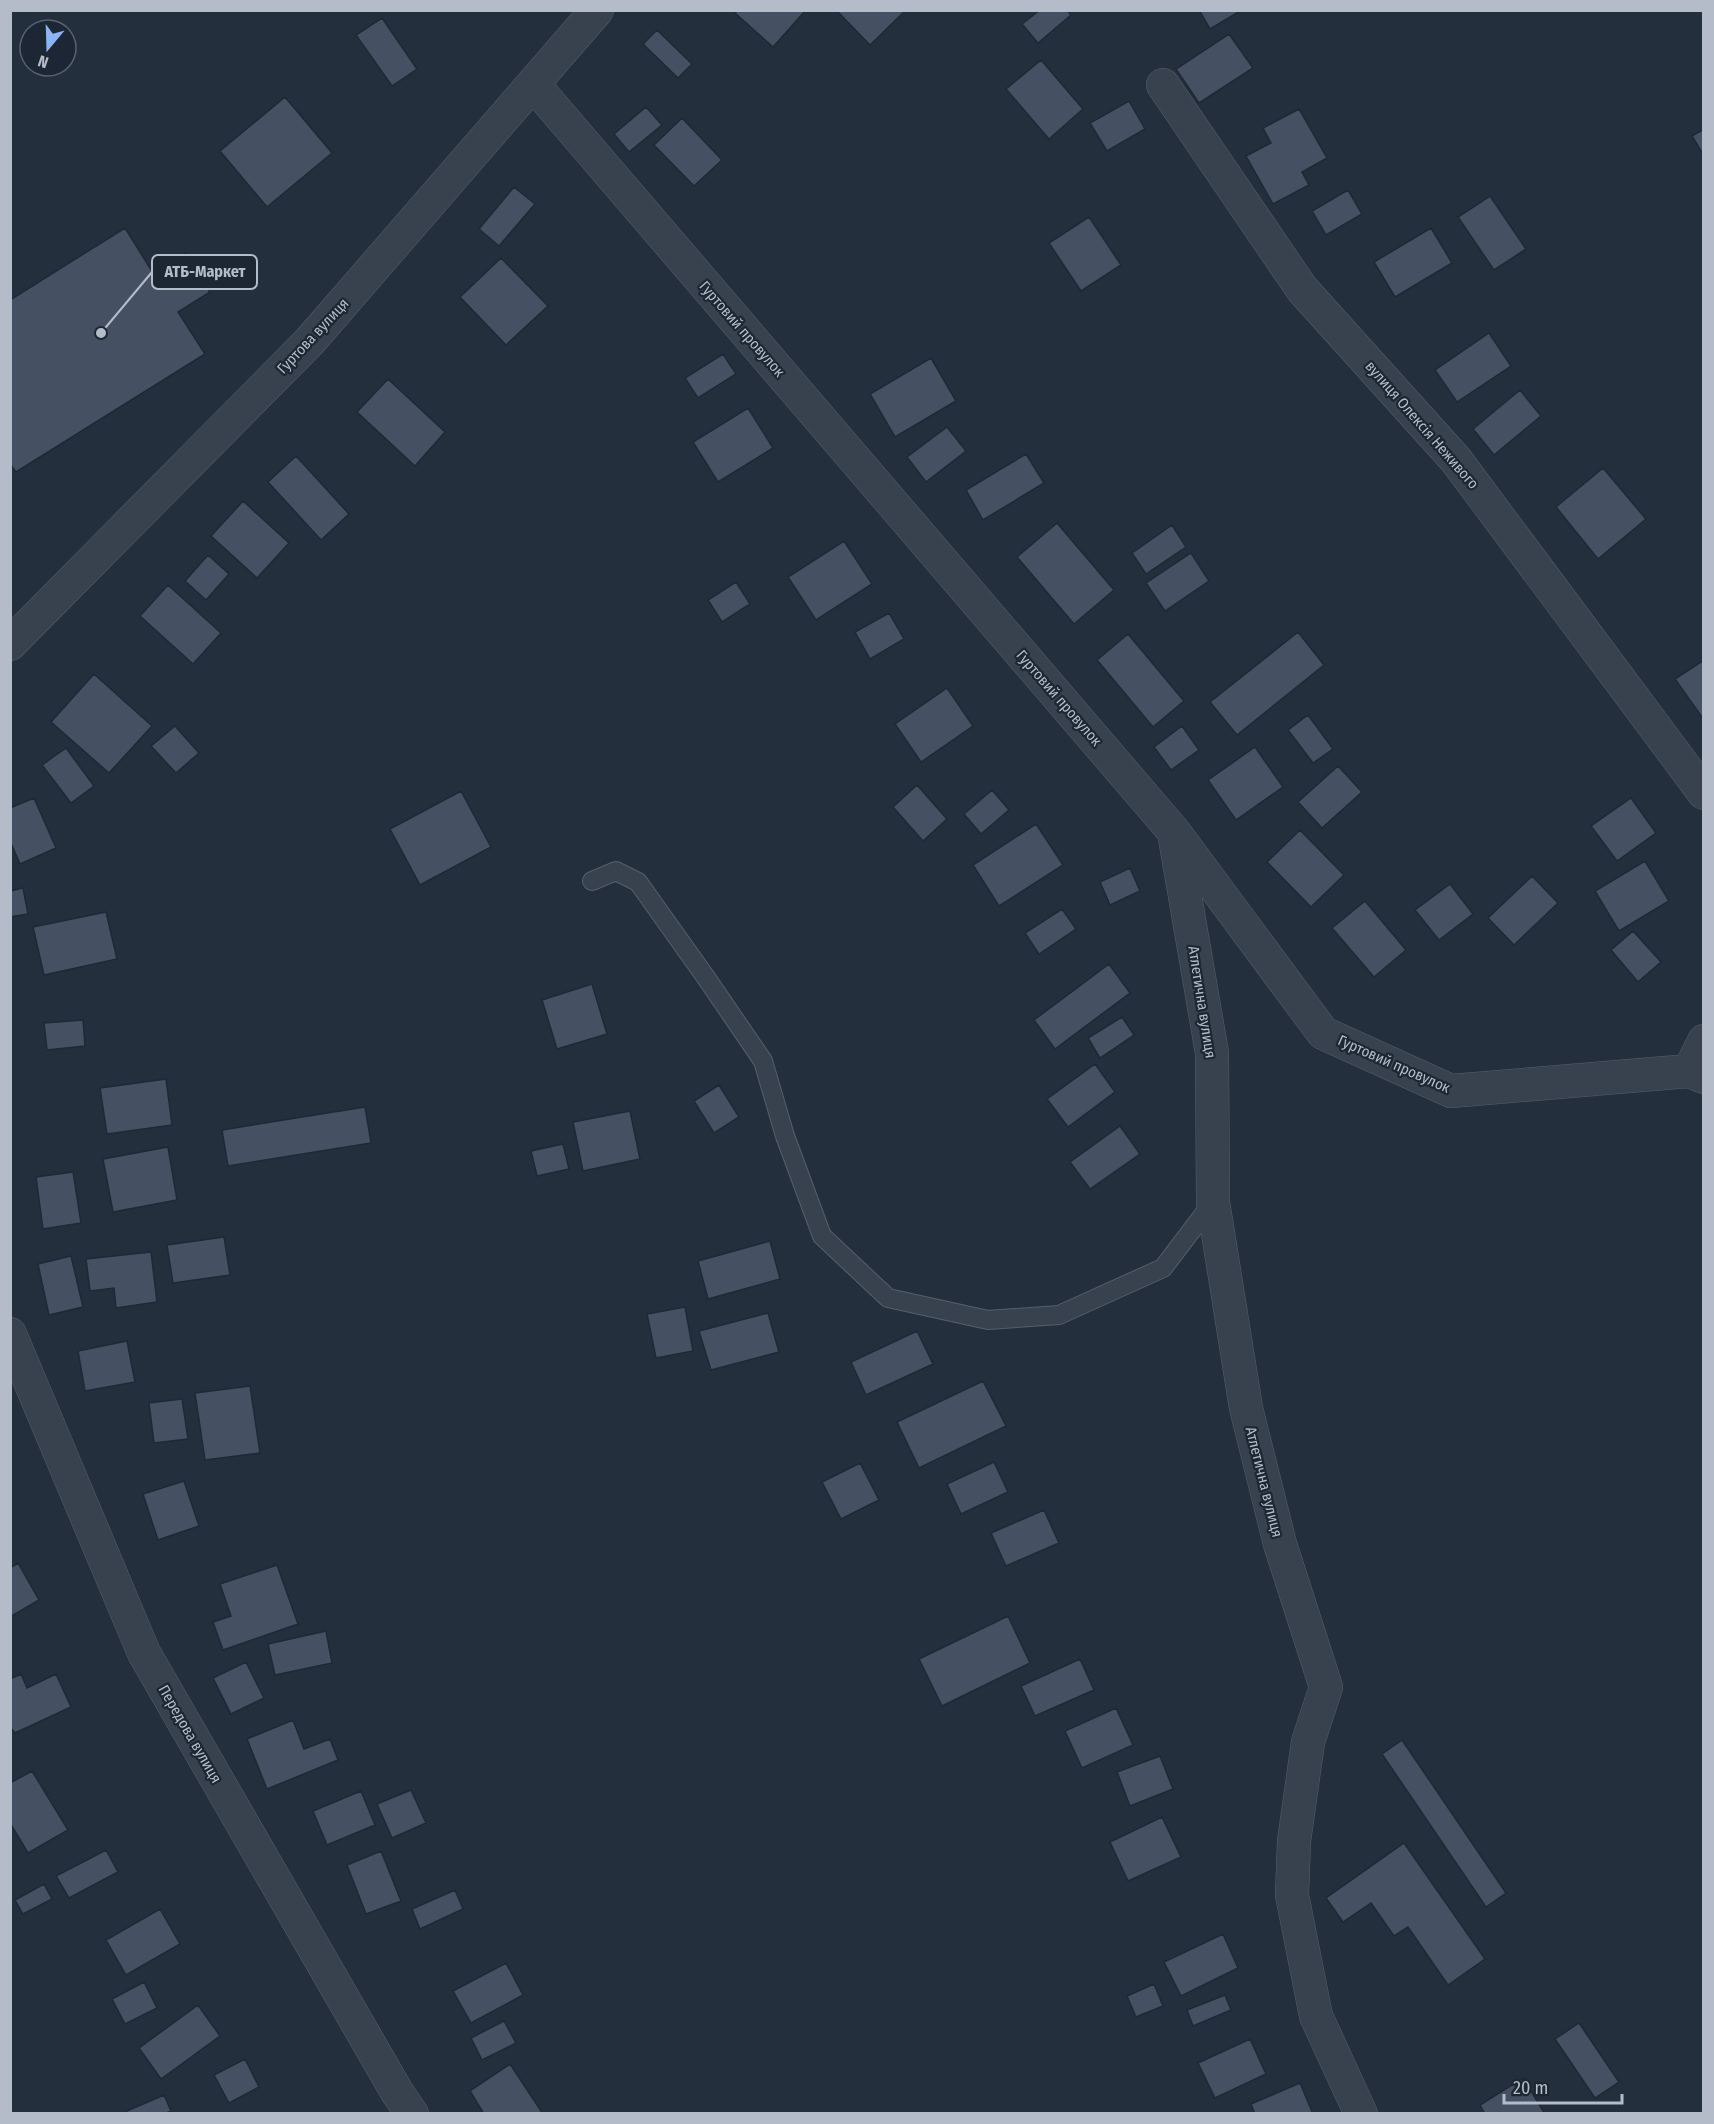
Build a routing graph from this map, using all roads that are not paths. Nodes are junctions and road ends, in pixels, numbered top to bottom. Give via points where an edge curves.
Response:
1 (597, 10) edge
2 (534, 85) junction
3 (1163, 85) dead end
4 (10, 644) edge
5 (1704, 793) edge
6 (1175, 833) junction
7 (592, 881) dead end
8 (1704, 1041) edge
9 (1696, 1074) edge
10 (1213, 1202) junction
11 (10, 1334) edge
12 (412, 2114) edge
13 (1361, 2114) edge

1 - 2 street, Гуртова вулиця
2 - 4 street, Гуртова вулиця via 310,341
2 - 6 street, Гуртовий провулок
3 - 5 street, вулиця Олексія Неживого via 1302,289 1456,460
6 - 9 street, Гуртовий провулок via 1323,1033 1451,1091
6 - 10 street, Атлетична вулиця via 1212,1053
7 - 10 lane via 616,871 638,882 707,978 762,1061 822,1236 888,1298 988,1320 1059,1315 1163,1268
8 - 9 street
10 - 13 street, Атлетична вулиця via 1246,1408 1280,1544 1326,1687 1308,1742 1294,1841 1292,1896 1316,2016
11 - 12 street, Передова вулиця via 144,1653

